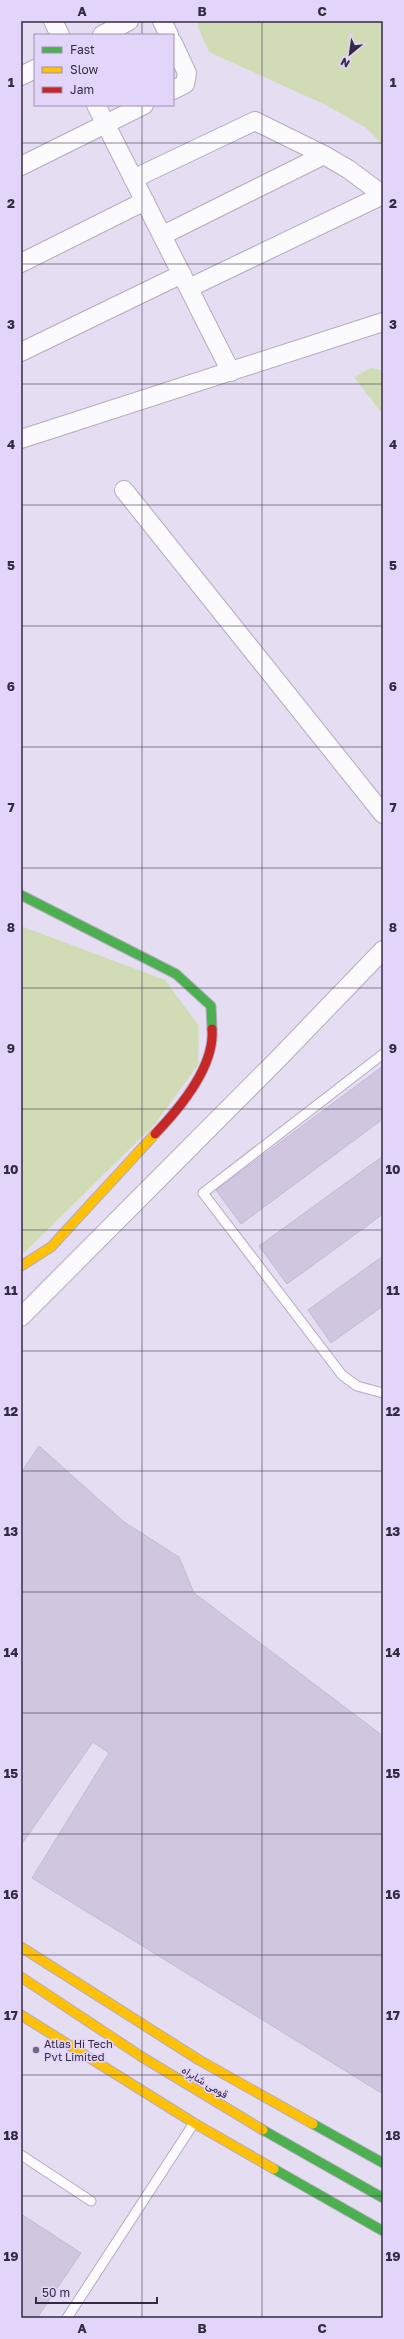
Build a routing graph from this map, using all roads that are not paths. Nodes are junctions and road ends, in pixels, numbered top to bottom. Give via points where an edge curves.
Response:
1 (53, 21) edge
2 (129, 21) edge
3 (162, 21) edge
4 (60, 34) edge
5 (104, 34) edge
6 (168, 34) edge
7 (174, 45) edge
8 (34, 70) edge
9 (21, 76) edge
10 (174, 90) edge
11 (97, 106) edge
12 (142, 106) edge
13 (106, 124) junction
14 (324, 155) junction
15 (21, 166) edge
16 (133, 180) junction
17 (383, 195) edge
18 (145, 201) junction
19 (163, 235) junction
20 (21, 263) edge
21 (186, 281) junction
22 (383, 322) edge
23 (21, 352) edge
24 (231, 372) junction
25 (21, 439) edge
26 (124, 490) dead end
27 (383, 814) edge
28 (21, 895) edge
29 (383, 950) edge
30 (383, 1054) edge
31 (21, 1266) edge
32 (21, 1318) edge
33 (383, 1393) edge
34 (21, 1947) edge
35 (21, 1977) edge
36 (21, 2014) edge
37 (194, 2123) junction
38 (21, 2156) edge
39 (383, 2163) edge
40 (383, 2198) edge
41 (91, 2201) dead end
42 (383, 2231) edge
43 (67, 2318) edge

1 - 4 street
2 - 5 street
3 - 6 street
7 - 10 street via 187,73 185,84
8 - 9 street
11 - 13 street
12 - 13 street
13 - 15 street
13 - 16 street
14 - 16 street via 255,121
14 - 17 street
14 - 19 street
16 - 18 street
17 - 21 street
18 - 19 street
18 - 20 street
19 - 21 street
21 - 23 street
21 - 24 street
22 - 24 street
24 - 25 street
26 - 27 street
28 - 31 main road via 176,974 211,1006 213,1040 203,1072 161,1128 51,1247
29 - 32 street via 273,1065
30 - 33 lane via 203,1193 342,1375 357,1386
34 - 39 main road via 199,2060
35 - 40 main road, قومی شاہراہ via 162,2069
36 - 37 main road
37 - 42 main road
37 - 43 lane
38 - 41 lane

